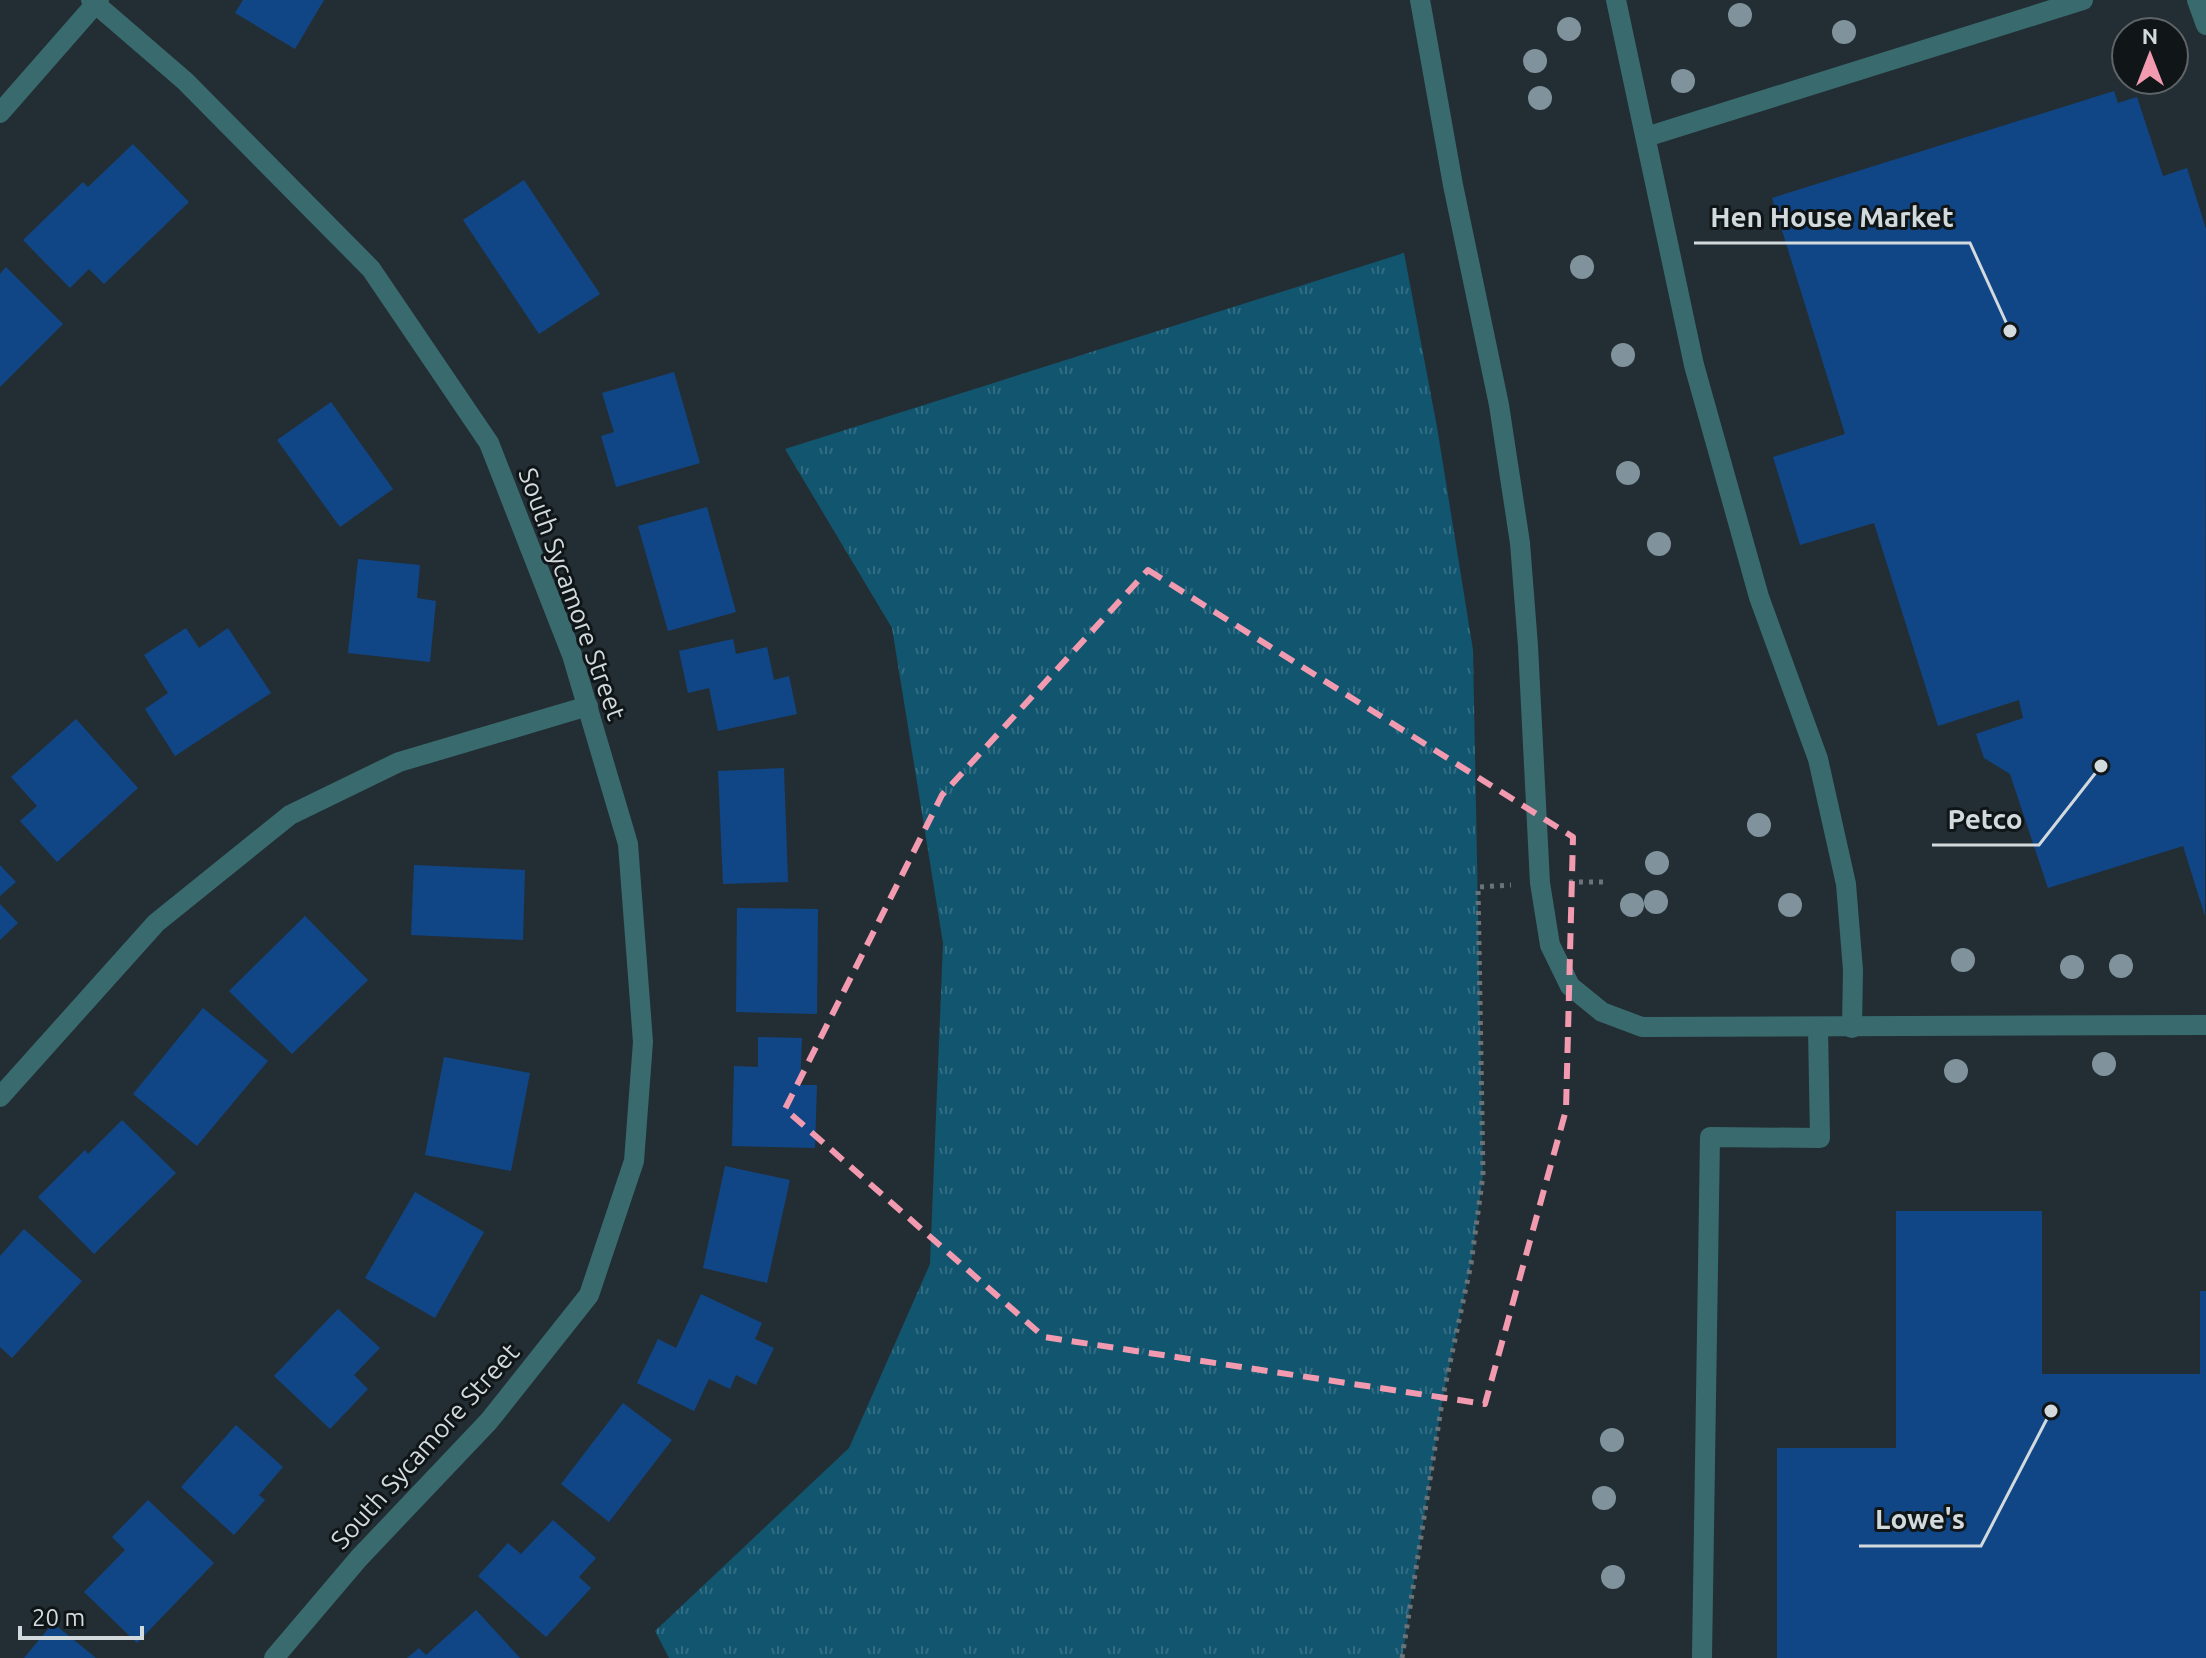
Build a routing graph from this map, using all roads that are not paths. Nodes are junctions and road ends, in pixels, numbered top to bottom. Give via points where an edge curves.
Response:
1 (1420, 0) edge
2 (1616, 0) edge
3 (2083, 0) edge
4 (95, 1) edge
5 (0, 113) edge
6 (1646, 137) junction
7 (588, 706) junction
8 (2206, 1025) edge
9 (1818, 1028) junction
10 (1852, 1028) junction
11 (0, 1097) edge
12 (274, 1658) edge
13 (1702, 1658) edge

1 - 9 street via 1499,405 1520,543 1540,883 1550,945 1570,986 1602,1012 1642,1027
2 - 6 street
3 - 6 street
4 - 5 street
4 - 7 street, South Sycamore Street via 185,81 371,269 489,443
6 - 10 street via 1698,380 1759,597 1818,759 1846,884
7 - 11 street via 399,762 290,815 156,923
7 - 12 street, South Sycamore Street via 628,844 643,1042 634,1161 589,1295 489,1421 359,1558
8 - 10 street
9 - 10 street
9 - 13 street via 1820,1138 1710,1137

